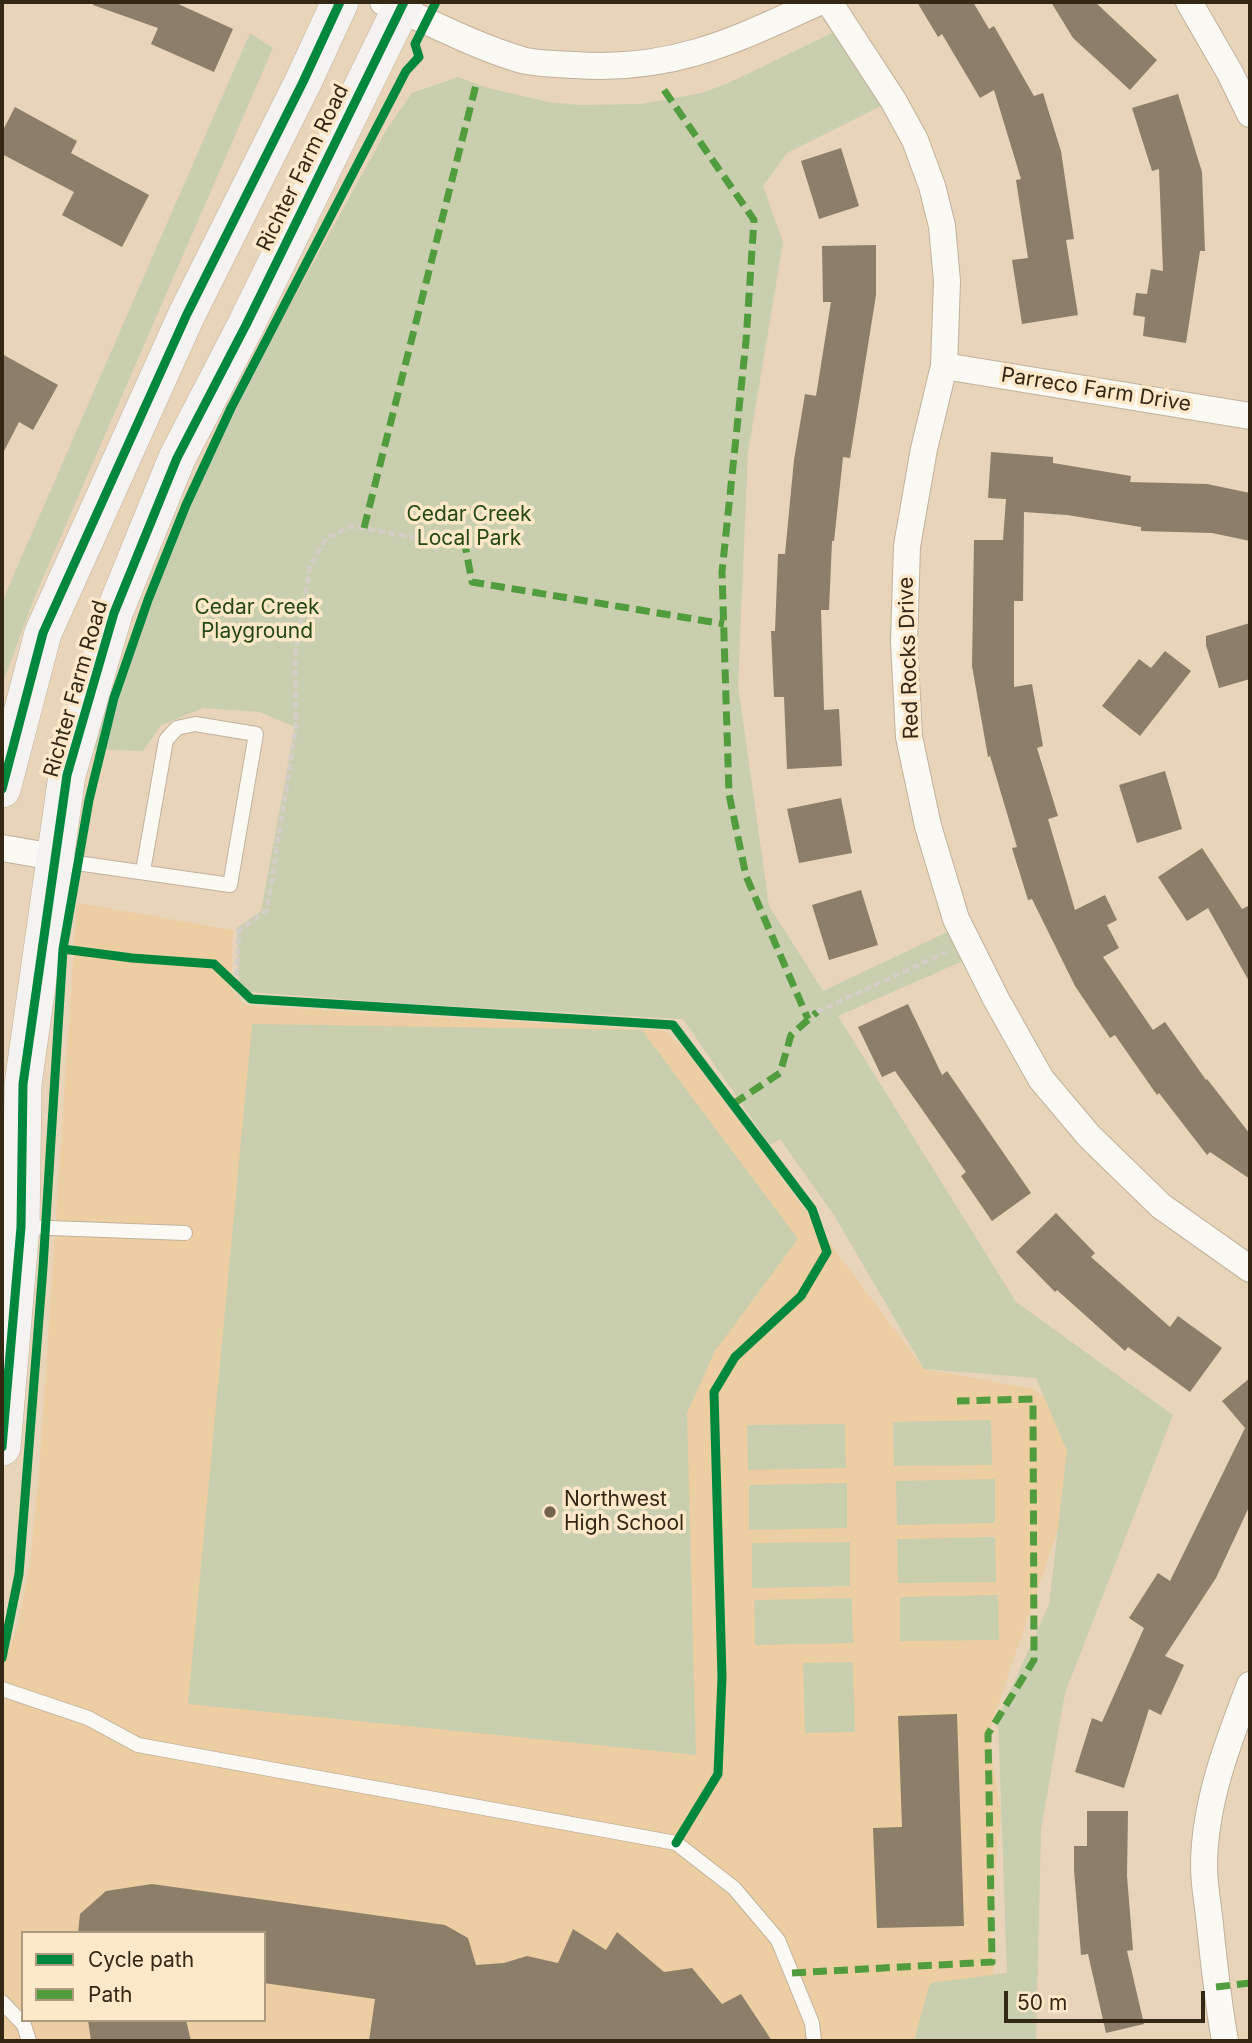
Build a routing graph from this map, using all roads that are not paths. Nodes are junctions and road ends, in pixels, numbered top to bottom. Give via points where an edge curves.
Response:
1 (340, 2) edge
2 (820, 2) edge
3 (829, 2) edge
4 (1189, 2) edge
5 (396, 4) edge
6 (1250, 114) edge
7 (944, 366) junction
8 (1249, 409) edge
9 (2, 789) edge
10 (2, 848) edge
11 (54, 857) junction
12 (143, 872) junction
13 (21, 1227) junction
14 (184, 1233) dead end
15 (1250, 1269) edge
16 (2, 1447) edge
17 (1250, 1685) edge
18 (2, 1689) edge
19 (2, 2002) edge
20 (21, 2021) edge
21 (21, 2022) edge
22 (29, 2041) edge
23 (814, 2041) edge
24 (1225, 2041) edge

1 - 9 main road, Richter Farm Road via 187,314 43,634
2 - 5 street via 690,56 599,67 523,60 453,33
3 - 7 street, Red Rocks Drive via 893,100 915,140 932,186 942,226 947,281
4 - 6 street
5 - 11 main road, Richter Farm Road via 246,325 177,458 114,613 67,775
7 - 8 street, Parreco Farm Drive
7 - 15 street, Red Rocks Drive via 907,546 904,642 909,737 928,826 956,919 1041,1079 1089,1136 1161,1206
10 - 11 street
11 - 12 lane
11 - 13 main road, Richter Farm Road via 23,1084
12 - 12 lane via 166,740 177,728 195,724 256,734 230,885
13 - 14 lane
13 - 16 main road, Richter Farm Road
17 - 24 street via 1216,1784 1204,1866
18 - 23 lane via 88,1718 138,1745 676,1843 734,1888 778,1940 812,2023
19 - 20 lane
21 - 22 lane

